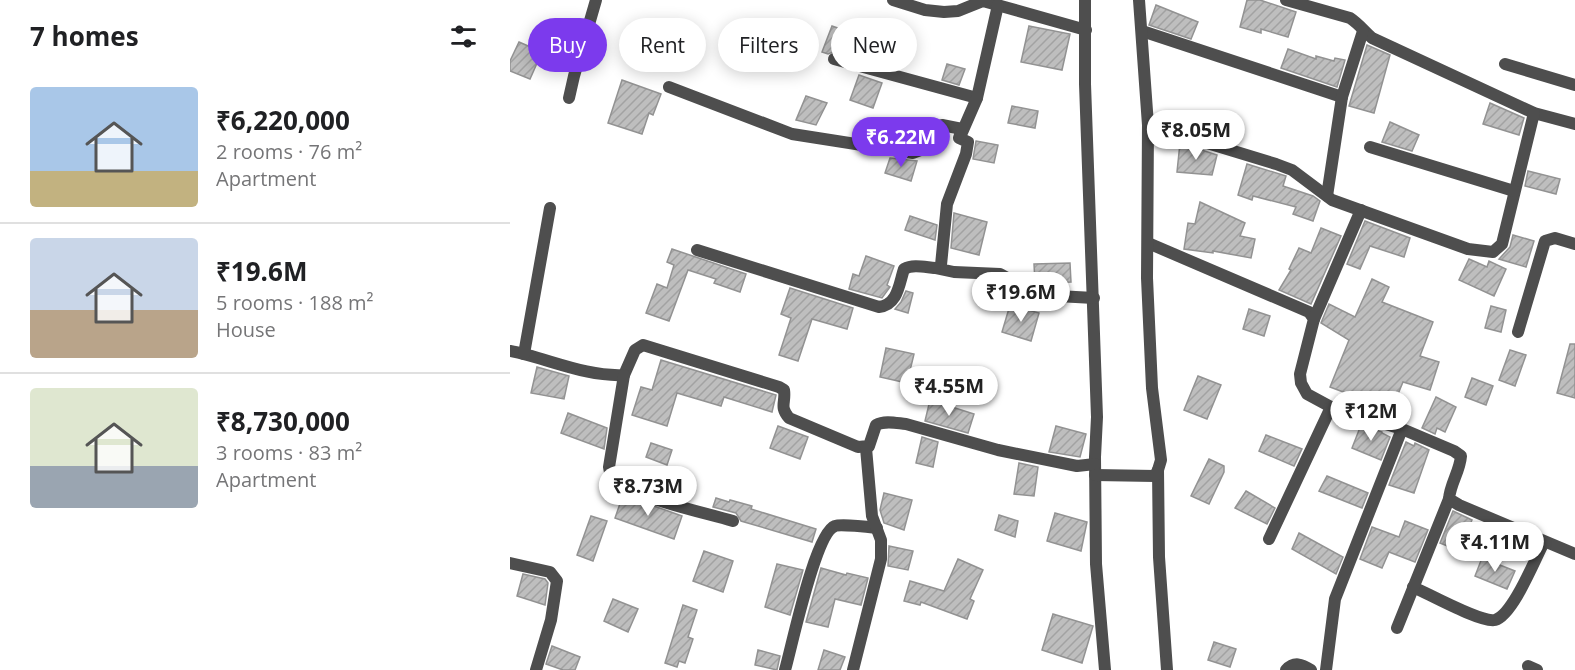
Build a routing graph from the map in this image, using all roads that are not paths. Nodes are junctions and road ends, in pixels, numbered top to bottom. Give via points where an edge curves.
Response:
1 (596, 0) edge
2 (893, 0) edge
3 (1085, 0) edge
4 (1139, 0) edge
5 (1286, 0) edge
6 (998, 5) junction
7 (1086, 30) junction
8 (1142, 31) junction
9 (1363, 31) junction
10 (1505, 64) dead end
11 (882, 72) edge
12 (1575, 85) edge
13 (669, 87) dead end
14 (1342, 97) junction
15 (570, 98) dead end
16 (977, 98) junction
17 (1534, 113) junction
18 (1575, 124) edge
19 (1148, 125) junction
20 (959, 138) junction
21 (1370, 147) dead end
22 (1514, 191) junction
23 (1327, 196) junction
24 (550, 208) dead end
25 (1361, 210) junction
26 (1148, 243) junction
27 (1575, 244) edge
28 (697, 250) dead end
29 (935, 268) junction
30 (1094, 298) junction
31 (1314, 319) junction
32 (1518, 332) dead end
33 (510, 351) edge
34 (524, 354) junction
35 (624, 375) junction
36 (1331, 407) junction
37 (1401, 429) junction
38 (866, 448) junction
39 (1095, 469) junction
40 (1156, 473) junction
41 (1449, 499) junction
42 (733, 521) dead end
43 (877, 528) junction
44 (1269, 538) dead end
45 (1544, 542) junction
46 (1575, 554) edge
47 (510, 563) edge
48 (1413, 587) junction
49 (1397, 628) dead end
50 (536, 670) edge
51 (785, 670) edge
52 (853, 670) edge
53 (1105, 670) edge
54 (1167, 670) edge
55 (1286, 670) edge
56 (1311, 670) edge
57 (1326, 670) edge

1 - 15 street
2 - 6 street via 944,12 983,1
3 - 7 street
4 - 8 street
5 - 9 street via 1350,18
6 - 7 street
6 - 16 street
7 - 30 street
8 - 14 street
8 - 19 street
9 - 14 street
9 - 17 street
10 - 12 street
11 - 16 street
13 - 20 street via 792,134 913,153 921,150 929,130 942,125 962,129
14 - 23 street
16 - 20 street
17 - 18 street
17 - 22 street
19 - 23 street via 1292,170
19 - 26 street
20 - 29 street via 968,142 966,154 947,204 941,265
21 - 22 street
22 - 25 street via 1502,244 1493,252 1468,249
23 - 25 street
24 - 34 street
25 - 31 street
26 - 31 street via 1309,312
26 - 40 street via 1152,388 1161,460
27 - 32 street via 1556,238 1545,241
28 - 29 street via 879,307 894,299 904,269
29 - 30 street via 1000,274 1039,295
30 - 39 street
31 - 36 street via 1301,383 1307,394
33 - 34 street
34 - 35 street via 582,370
35 - 38 street via 635,350 643,345 654,348 779,387 784,390 784,412 789,418
35 - 42 street via 609,467 611,478 647,495
36 - 37 street
36 - 44 street
37 - 41 street via 1461,456
37 - 57 street via 1335,599
38 - 39 street via 876,425 906,424 998,450
38 - 43 street via 872,516
39 - 40 street via 1115,474
39 - 53 street via 1098,600
40 - 54 street
41 - 45 street
41 - 48 street
43 - 51 street via 836,525 826,532
43 - 52 street via 881,559
45 - 46 street
45 - 48 street via 1511,605 1496,620 1473,615
47 - 50 street via 550,572 556,581 551,620
48 - 49 street
55 - 56 street via 1296,664

